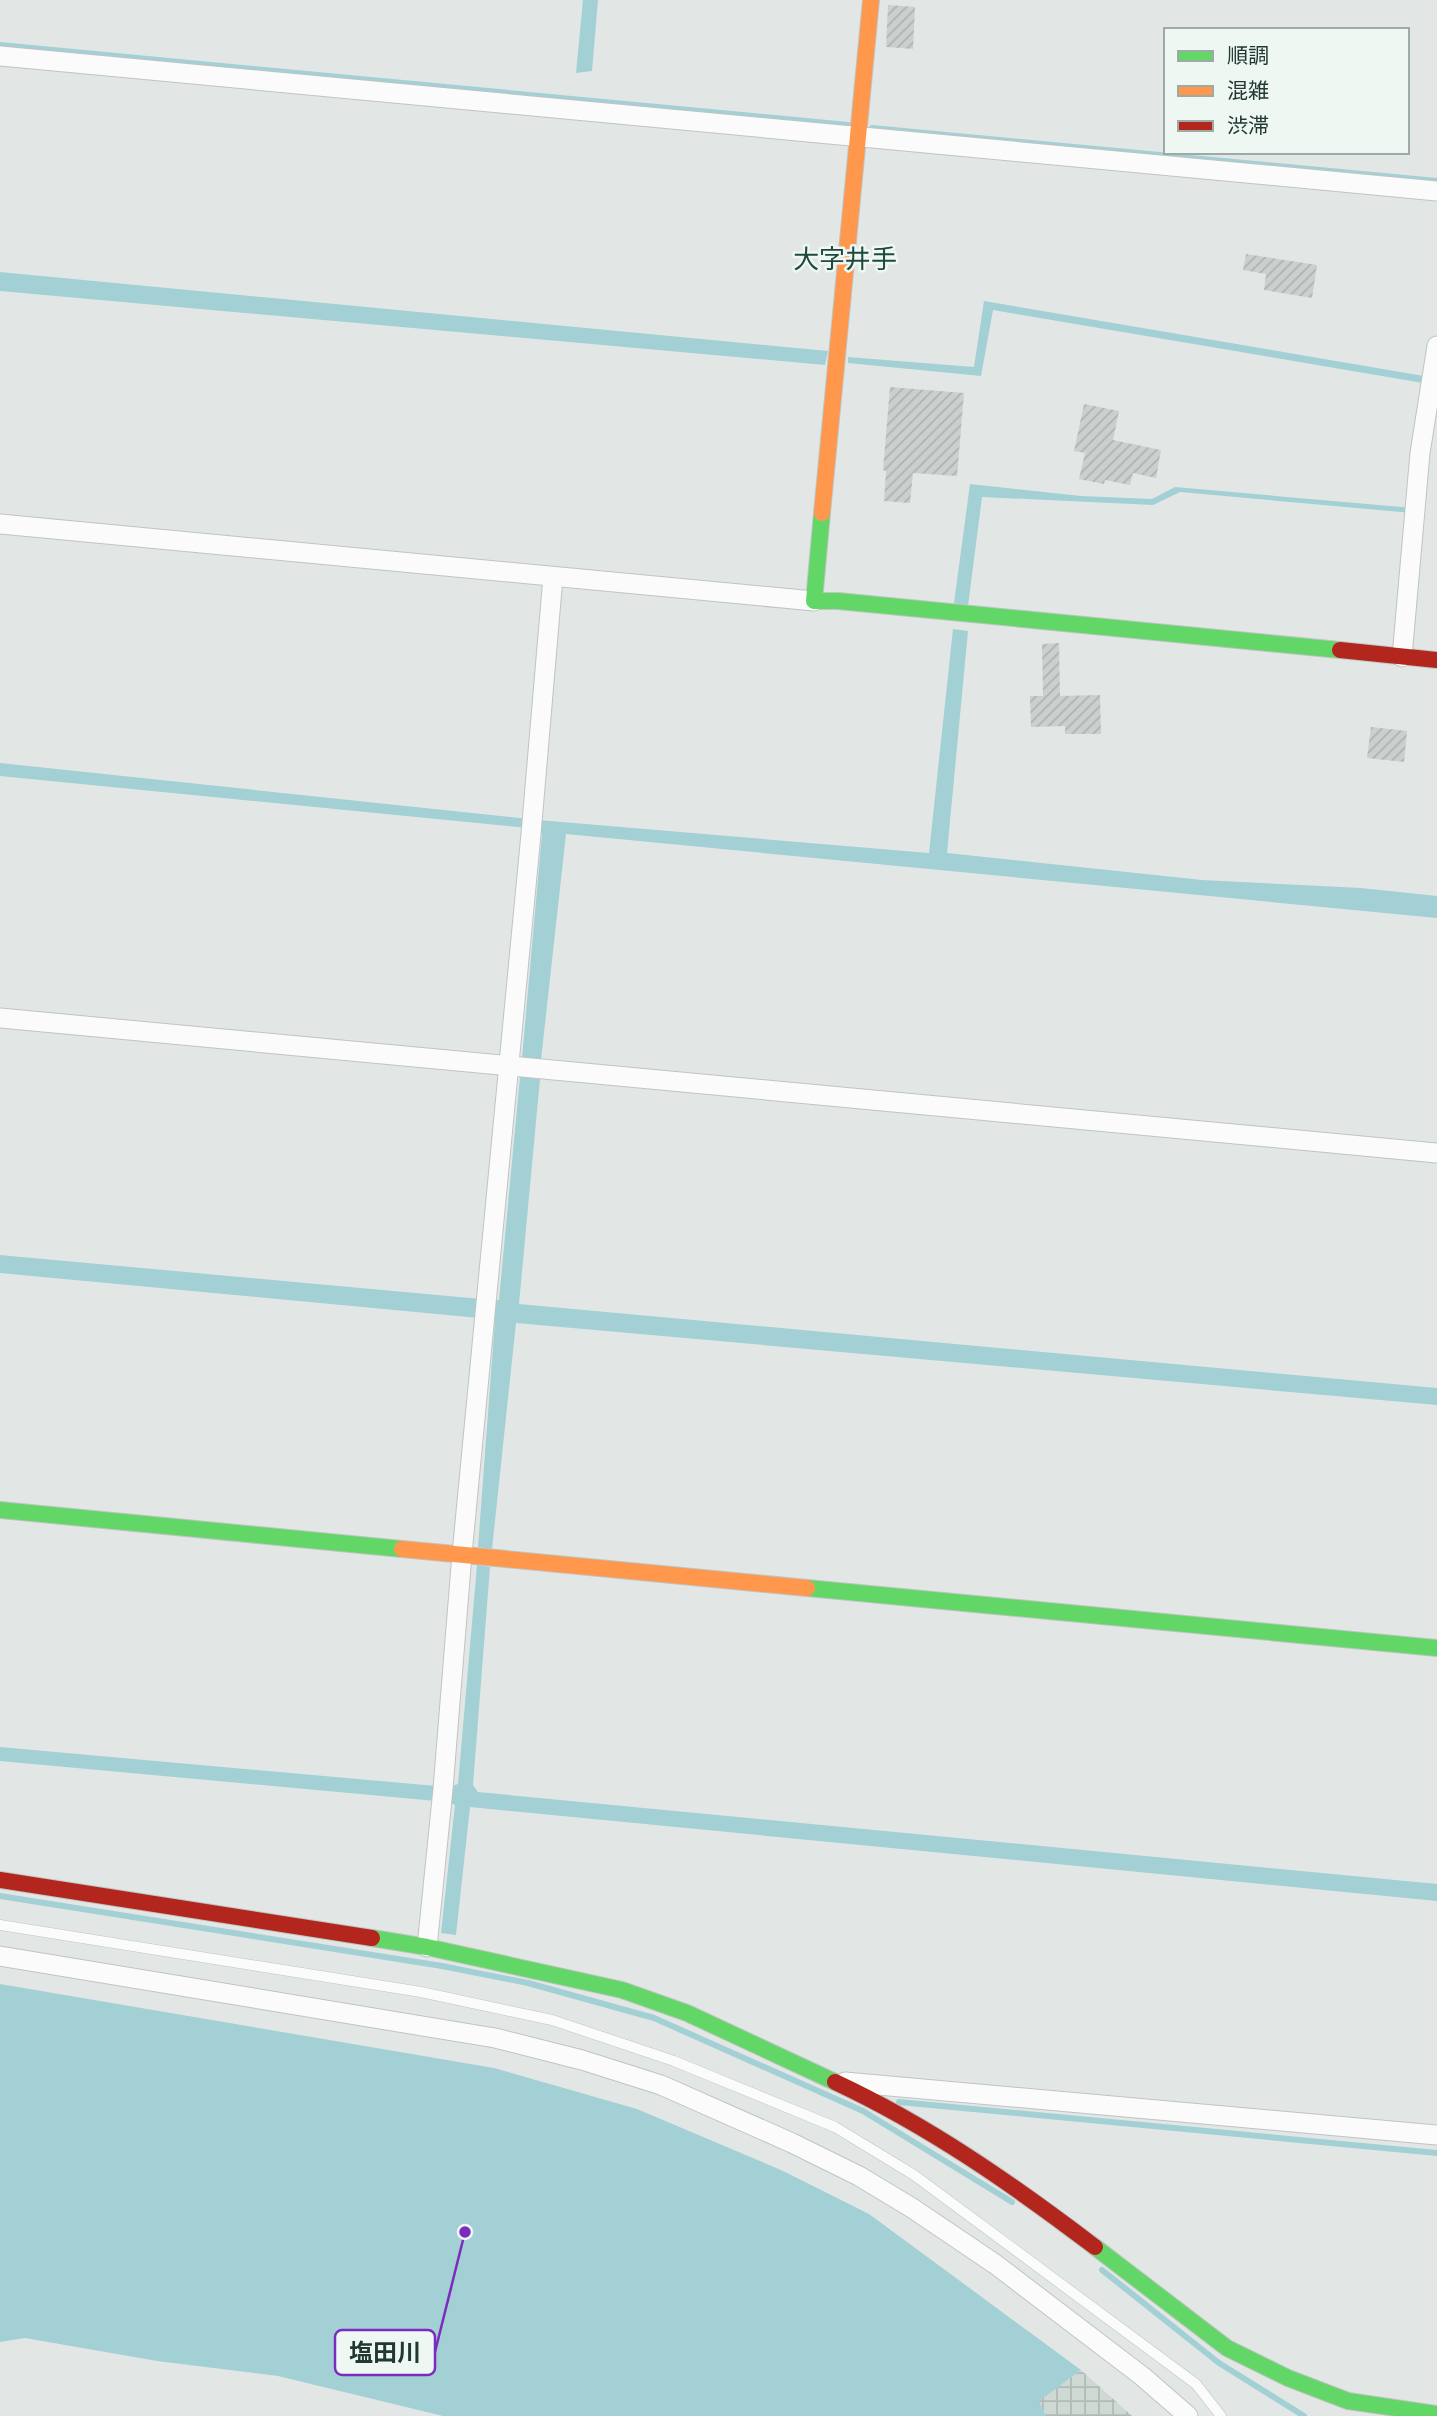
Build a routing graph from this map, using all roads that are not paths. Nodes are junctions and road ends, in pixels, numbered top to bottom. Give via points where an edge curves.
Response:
1 (870, 0) edge
2 (0, 55) edge
3 (858, 137) junction
4 (1437, 191) edge
5 (1437, 346) edge
6 (1433, 399) edge
7 (0, 524) edge
8 (553, 577) junction
9 (814, 601) junction
10 (1402, 657) junction
11 (1437, 660) edge
12 (0, 1018) edge
13 (524, 1068) junction
14 (1437, 1153) edge
15 (0, 1510) edge
16 (478, 1556) junction
17 (1437, 1648) edge
18 (0, 1880) edge
19 (0, 1925) edge
20 (427, 1947) junction
21 (0, 1956) edge
22 (834, 2081) junction
23 (1437, 2135) edge
24 (1437, 2414) edge
25 (1188, 2416) edge
26 (1221, 2416) edge

1 - 3 street
2 - 3 street
3 - 4 street
3 - 9 street
5 - 6 street
6 - 10 street via 1420,453
7 - 8 street
8 - 9 street
8 - 13 street via 532,824
9 - 10 street
10 - 11 street
12 - 13 street
13 - 14 street
13 - 16 street via 485,1311
15 - 16 street
16 - 17 street
16 - 20 street via 443,1793
18 - 20 street
19 - 26 lane via 421,1992 552,2020 674,2061 835,2127 914,2175 1195,2384
20 - 22 street via 622,1990 687,2013
21 - 25 street via 495,2038 661,2085 792,2143 912,2208 995,2264
22 - 23 street
22 - 24 street via 958,2149 1029,2197 1227,2348 1348,2401

